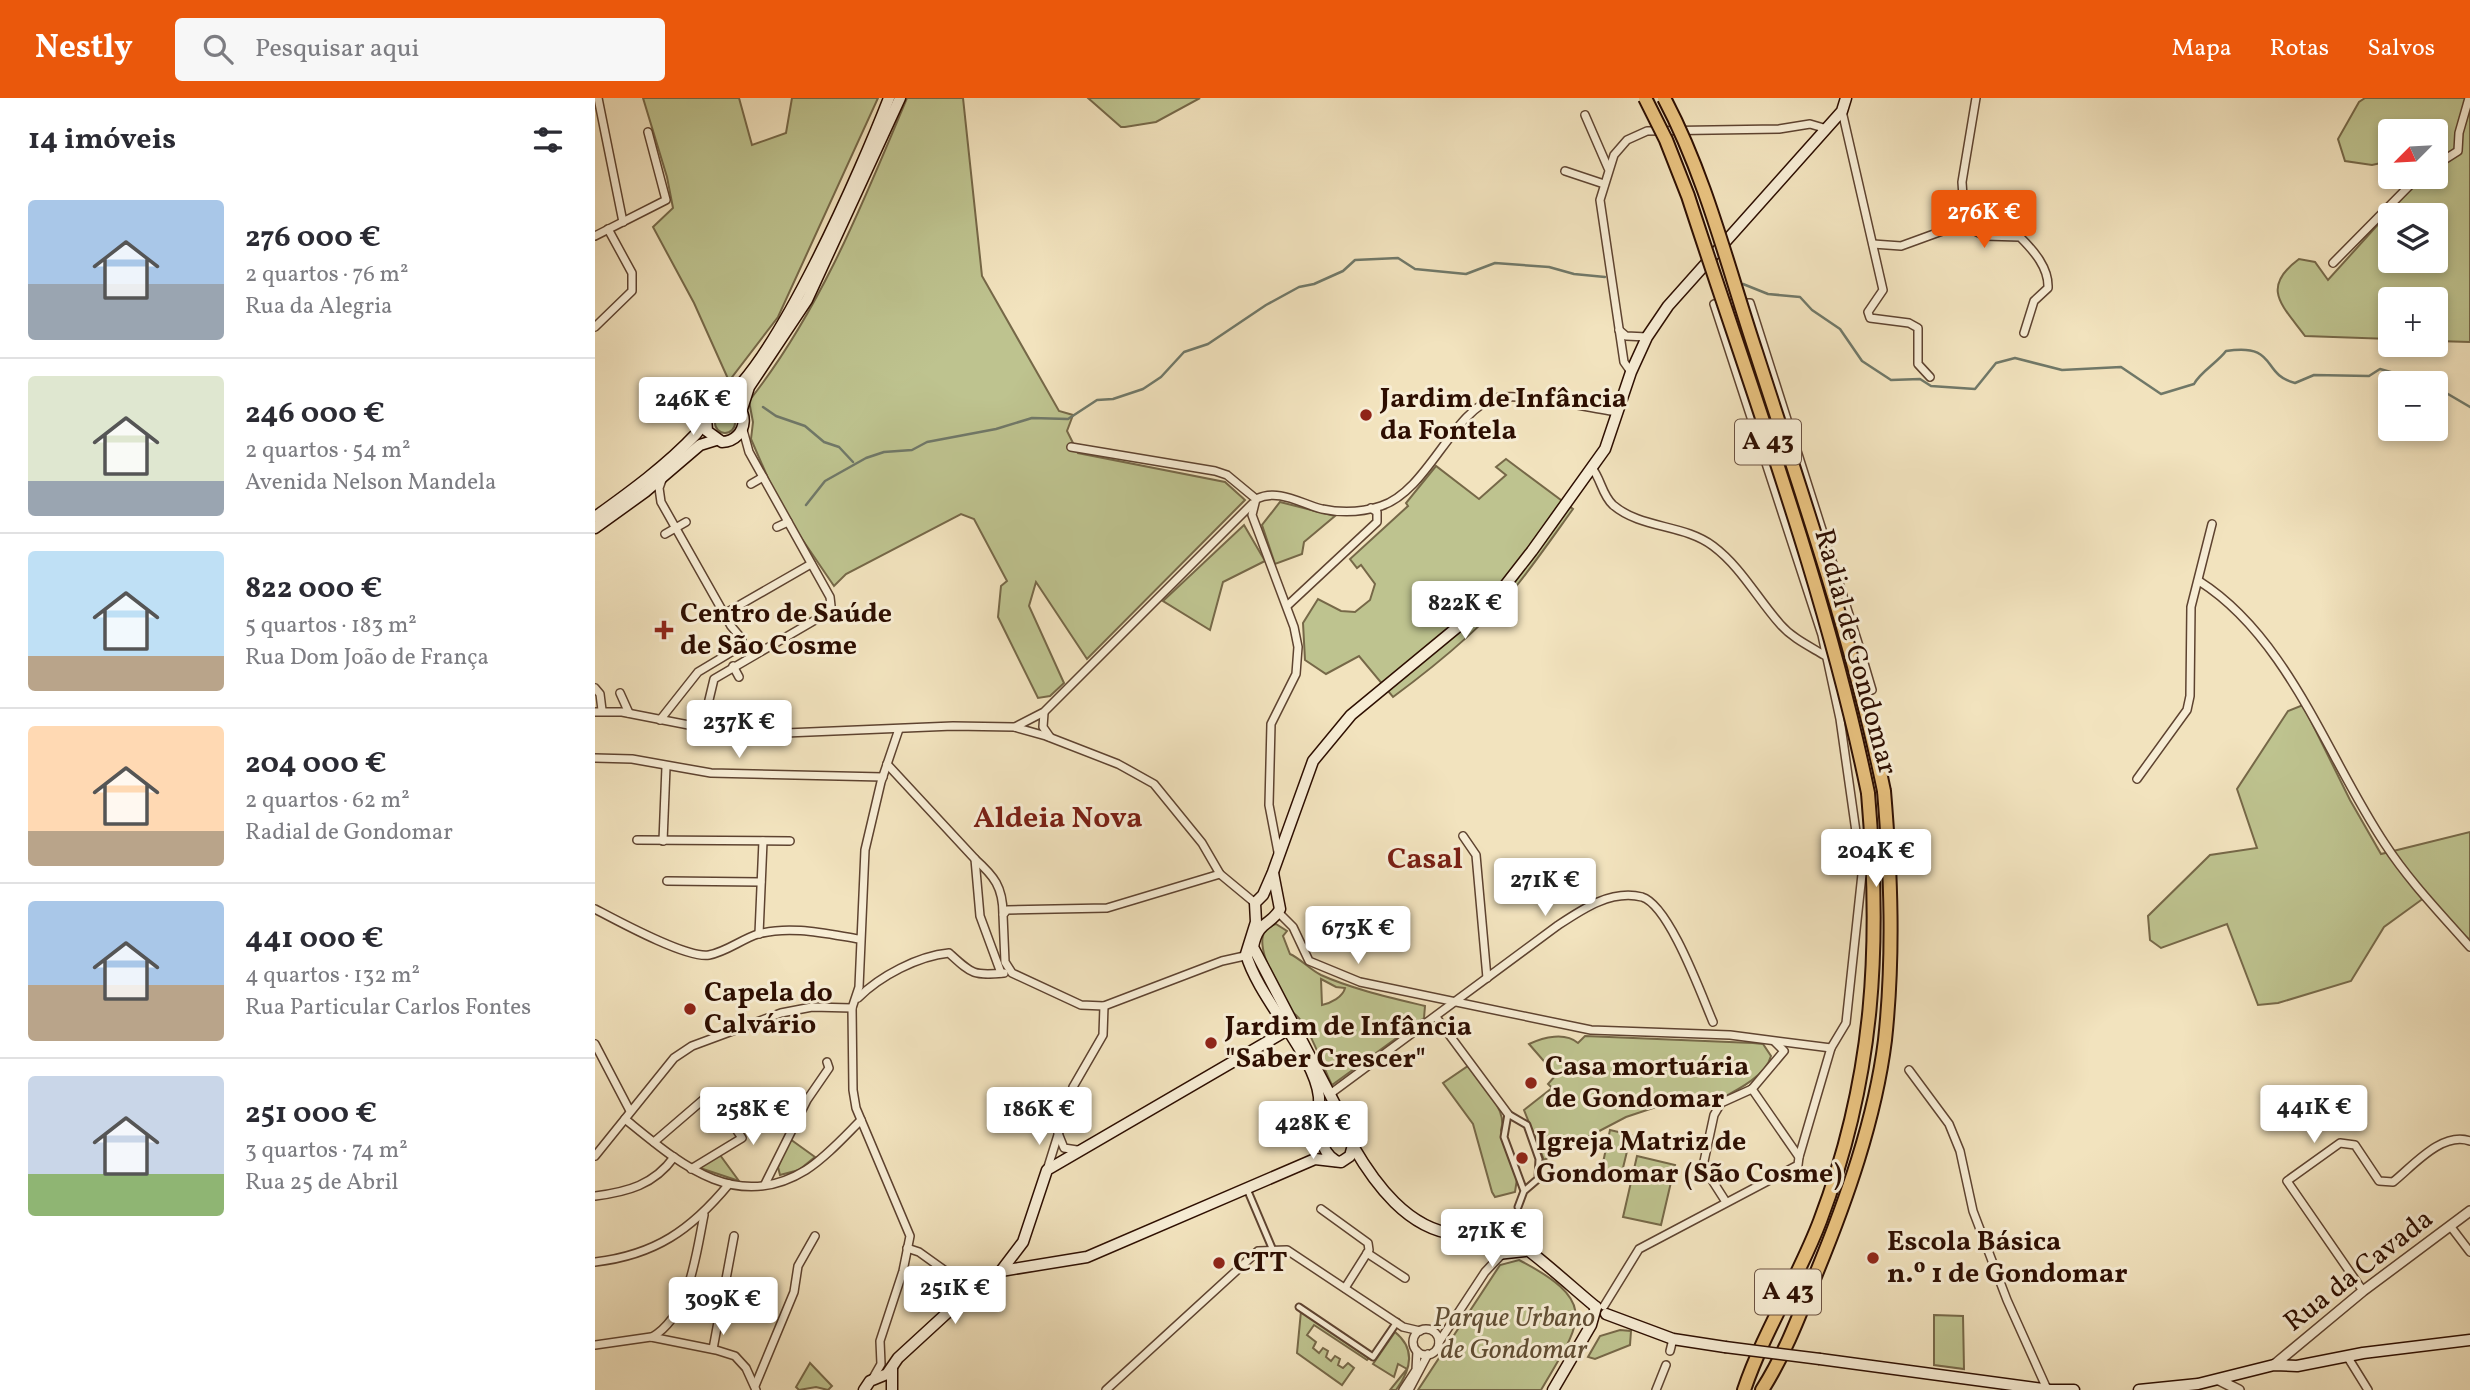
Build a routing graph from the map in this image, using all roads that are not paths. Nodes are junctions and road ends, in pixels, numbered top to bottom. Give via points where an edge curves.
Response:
1 (598, 98) edge
2 (889, 98) edge
3 (900, 98) edge
4 (1645, 98) edge
5 (1664, 98) edge
6 (1846, 98) edge
7 (1976, 98) edge
8 (2469, 98) edge
9 (1842, 111) junction
10 (1585, 115) dead end
11 (1826, 129) junction
12 (648, 132) dead end
13 (2448, 157) edge
14 (1608, 168) junction
15 (1565, 171) dead end
16 (1604, 184) junction
17 (2406, 189) edge
18 (623, 222) junction
19 (1965, 226) junction
20 (608, 229) junction
21 (595, 236) edge
22 (1873, 244) junction
23 (2333, 263) dead end
24 (595, 327) edge
25 (1619, 330) junction
26 (2024, 333) dead end
27 (1647, 337) junction
28 (1631, 372) junction
29 (1930, 377) dead end
30 (718, 404) junction
31 (741, 412) junction
32 (1618, 412) junction
33 (706, 418) junction
34 (743, 430) junction
35 (716, 440) junction
36 (729, 442) junction
37 (1070, 447) dead end
38 (749, 452) junction
39 (1592, 468) junction
40 (663, 477) junction
41 (763, 477) junction
42 (751, 484) dead end
43 (637, 498) junction
44 (1256, 499) junction
45 (661, 502) junction
46 (1371, 508) junction
47 (595, 517) edge
48 (1237, 519) junction
49 (686, 522) dead end
50 (787, 522) junction
51 (2213, 524) dead end
52 (1256, 525) junction
53 (777, 527) dead end
54 (595, 528) edge
55 (676, 528) junction
56 (665, 534) dead end
57 (811, 564) junction
58 (2199, 580) junction
59 (1287, 606) junction
60 (724, 614) junction
61 (1859, 646) junction
62 (1824, 655) junction
63 (733, 666) junction
64 (739, 677) dead end
65 (595, 688) edge
66 (620, 693) dead end
67 (1837, 702) junction
68 (599, 711) edge
69 (1044, 712) junction
70 (629, 713) junction
71 (660, 720) junction
72 (1014, 727) junction
73 (702, 729) junction
74 (899, 729) junction
75 (1050, 737) junction
76 (595, 758) edge
77 (887, 764) junction
78 (666, 767) junction
79 (883, 777) junction
80 (2137, 779) dead end
81 (1463, 836) dead end
82 (637, 840) dead end
83 (663, 841) junction
84 (763, 841) junction
85 (790, 841) dead end
86 (1278, 852) junction
87 (975, 859) junction
88 (1273, 872) junction
89 (1220, 874) junction
90 (667, 881) dead end
91 (761, 882) junction
92 (1263, 895) junction
93 (1276, 897) junction
94 (1256, 908) junction
95 (595, 909) edge
96 (1003, 915) junction
97 (1275, 915) junction
98 (759, 934) junction
99 (859, 939) junction
100 (2470, 947) edge
101 (1251, 956) junction
102 (1001, 973) junction
103 (1012, 974) junction
104 (1487, 978) junction
105 (857, 999) junction
106 (1458, 1002) junction
107 (1104, 1006) junction
108 (852, 1008) junction
109 (1436, 1017) junction
110 (1713, 1022) dead end
111 (1291, 1028) junction
112 (1774, 1042) junction
113 (595, 1044) edge
114 (1831, 1048) junction
115 (827, 1062) dead end
116 (1909, 1070) dead end
117 (1752, 1090) junction
118 (1330, 1094) junction
119 (630, 1111) junction
120 (1508, 1114) junction
121 (625, 1119) junction
122 (861, 1120) junction
123 (1058, 1132) junction
124 (2470, 1141) edge
125 (654, 1142) junction
126 (1353, 1145) junction
127 (1082, 1148) junction
128 (595, 1156) edge
129 (674, 1157) junction
130 (1799, 1157) junction
131 (1338, 1161) junction
132 (691, 1170) junction
133 (1047, 1170) junction
134 (1372, 1176) junction
135 (729, 1184) junction
136 (765, 1184) junction
137 (1247, 1189) junction
138 (1524, 1191) junction
139 (595, 1196) edge
140 (1726, 1202) junction
141 (1518, 1207) dead end
142 (1321, 1209) dead end
143 (2470, 1211) edge
144 (704, 1216) junction
145 (2451, 1227) junction
146 (1494, 1234) junction
147 (734, 1236) dead end
148 (815, 1236) dead end
149 (1469, 1236) junction
150 (1507, 1237) junction
151 (1021, 1244) junction
152 (908, 1248) junction
153 (1272, 1248) junction
154 (1491, 1249) junction
155 (1525, 1251) junction
156 (2470, 1252) edge
157 (1367, 1253) junction
158 (1504, 1253) junction
159 (595, 1262) edge
160 (1033, 1266) junction
161 (1001, 1271) junction
162 (1485, 1272) junction
163 (1405, 1278) dead end
164 (1345, 1288) junction
165 (972, 1290) junction
166 (2363, 1291) junction
167 (1299, 1307) dead end
168 (1599, 1314) junction
169 (1452, 1321) junction
170 (1400, 1324) junction
171 (1429, 1329) junction
172 (1420, 1331) junction
173 (651, 1337) junction
174 (1674, 1339) junction
175 (2470, 1340) edge
176 (1413, 1341) junction
177 (1439, 1342) junction
178 (595, 1345) edge
179 (713, 1349) junction
180 (1417, 1351) junction
181 (1670, 1351) dead end
182 (1428, 1354) junction
183 (2347, 1356) junction
184 (1753, 1362) junction
185 (1779, 1363) junction
186 (1666, 1365) dead end
187 (2274, 1365) junction
188 (892, 1367) junction
189 (2219, 1380) junction
190 (868, 1386) edge
191 (756, 1388) edge
192 (892, 1389) edge
193 (1557, 1389) edge
194 (2070, 1389) edge
195 (1106, 1390) edge
196 (1403, 1390) edge
197 (1409, 1390) edge
198 (1656, 1390) edge
199 (1734, 1390) edge
200 (1744, 1390) edge
201 (1762, 1390) edge
202 (1771, 1390) edge
203 (2048, 1390) edge
204 (2139, 1390) edge
205 (2239, 1390) edge
206 (2368, 1390) edge

1 - 18 street
2 - 30 main road via 799,295 754,367
3 - 31 main road via 807,300 749,387
4 - 184 highway, Radial de Gondomar / A 43, bridge via 1688,196 1827,621 1868,793 1875,957 1868,1040 1853,1118 1820,1221
5 - 185 highway, Radial de Gondomar / A 43, bridge via 1702,189 1842,616 1884,790 1892,875 1892,958 1884,1043 1868,1122 1835,1227
6 - 9 main road
7 - 19 street via 1962,182
8 - 13 street via 2458,150
9 - 11 main road
9 - 22 street
10 - 14 street
11 - 14 street via 1810,124 1767,130 1647,131 1627,140
11 - 27 main road via 1668,306
12 - 18 street via 666,200
14 - 16 street
15 - 16 street
16 - 25 street via 1600,200
17 - 23 street
18 - 20 street
19 - 22 street via 1940,230 1901,246
19 - 26 street via 1985,236 2020,237 2039,259 2048,288 2034,301
20 - 21 street
20 - 24 street via 632,273 632,291
22 - 29 street via 1883,290 1868,312 1870,318 1918,328 1918,364
25 - 27 street via 1626,336
25 - 28 street via 1624,362
27 - 28 main road
28 - 32 main road
30 - 31 main road via 731,404
30 - 33 main road
31 - 34 main road
32 - 39 main road via 1605,449
32 - 46 street via 1494,399 1475,410 1395,501
33 - 35 main road via 707,431
33 - 47 main road via 670,458
34 - 36 main road
34 - 38 street
35 - 36 main road
35 - 40 main road via 700,445
36 - 38 street
37 - 44 street via 1215,471
38 - 41 street
39 - 62 street via 1615,507 1712,545 1782,626
39 - 86 main road via 1500,592 1351,715 1313,761
40 - 43 main road
40 - 45 street
41 - 42 street
41 - 50 street
43 - 45 street via 648,495
43 - 54 main road
44 - 46 street via 1292,497 1342,512
44 - 48 street
44 - 52 street via 1252,508
45 - 55 street
46 - 59 street via 1377,512 1377,522
48 - 52 street via 1248,518
48 - 69 street
49 - 55 street
50 - 53 street
50 - 57 street
51 - 58 street
52 - 59 street
55 - 56 street
55 - 60 street
57 - 60 street
57 - 63 street via 830,597 828,611
58 - 80 street via 2191,607 2187,710
58 - 100 street via 2217,592 2266,645 2385,845
59 - 86 street via 1299,661 1271,724 1269,805
60 - 71 street via 739,633 741,645 698,672
61 - 62 street
61 - 62 street via 1750,303 1714,304 1822,635
61 - 67 street via 1872,690
62 - 67 street
63 - 64 street
63 - 73 street via 710,686
65 - 68 street
66 - 70 street
67 - 114 street via 1862,874 1846,1023
68 - 70 street
69 - 72 street
69 - 75 street via 1044,727
70 - 71 street
71 - 73 street
72 - 74 street
72 - 75 street
73 - 74 street via 740,735
74 - 77 street
75 - 89 street via 1154,784 1202,843
76 - 78 street via 632,759
77 - 79 street
77 - 87 street
78 - 79 street via 711,773
78 - 83 street
79 - 99 street via 865,850
81 - 104 street via 1476,855
82 - 83 street
83 - 84 street
84 - 85 street
84 - 91 street
86 - 88 main road
87 - 96 street via 995,877 1003,894
87 - 102 street via 980,916
88 - 92 main road
88 - 93 main road
89 - 94 street
89 - 96 street via 1107,908 1007,910
90 - 91 street
91 - 98 street
92 - 93 main road
92 - 94 main road
93 - 97 main road via 1280,904
94 - 97 main road via 1263,918
94 - 101 main road
95 - 98 street via 708,956
96 - 103 street via 1005,962
97 - 101 main road via 1261,925
97 - 106 street via 1293,927 1309,961 1360,982
98 - 99 street via 811,931
99 - 105 street
101 - 107 street
101 - 111 main road
102 - 103 street
102 - 105 street via 984,977 971,973 949,953 939,954 896,971
103 - 107 street via 1081,1004
104 - 106 street
104 - 110 street via 1588,905 1607,898 1640,897 1669,922
105 - 108 street
106 - 109 street
106 - 112 street via 1591,1030 1730,1035
107 - 123 street via 1103,1035 1073,1087
108 - 119 street via 812,1007 781,1013 692,1046 674,1058
108 - 122 street via 853,1090
109 - 118 street
109 - 120 street
111 - 118 main road
111 - 127 main road
111 - 131 main road via 1316,1082 1327,1155
112 - 114 street
112 - 117 street via 1784,1051
113 - 119 street
114 - 130 street
115 - 136 street via 829,1068 807,1100
116 - 203 street via 1949,1124 1961,1151 1973,1211
117 - 130 street
117 - 140 street via 1721,1104 1714,1115 1703,1166
118 - 126 main road
119 - 121 street
120 - 138 street via 1504,1137
120 - 138 street via 1527,1125 1539,1159 1538,1179
121 - 125 street
121 - 128 street
122 - 136 street via 805,1170
122 - 152 street via 910,1236
123 - 127 street via 1064,1148
123 - 133 street
124 - 166 street via 2443,1142 2393,1182 2379,1181 2355,1145 2340,1143 2287,1181
125 - 129 street
125 - 132 street via 711,1093 742,1138
126 - 131 main road via 1350,1156
126 - 134 main road
127 - 133 main road
129 - 132 street
129 - 139 street via 643,1186
130 - 140 street via 1798,1165
131 - 134 main road
131 - 137 main road via 1315,1159
132 - 135 street
133 - 151 main road
134 - 149 main road via 1423,1225
135 - 136 street
135 - 144 street
137 - 153 street
137 - 160 main road via 1087,1257
138 - 141 street
140 - 168 street via 1639,1249
142 - 157 street via 1368,1243
143 - 145 street, Rua da Cavada
144 - 159 street via 645,1251
144 - 173 street via 684,1297 659,1333
145 - 156 street
145 - 166 street, Rua da Cavada
146 - 149 main road
146 - 150 main road
146 - 154 main road
147 - 179 street
148 - 191 street via 798,1266 794,1293
149 - 154 main road
150 - 155 main road
150 - 158 main road via 1510,1243
151 - 160 main road
151 - 161 main road
152 - 165 street
152 - 190 street via 880,1342 881,1364
153 - 164 street via 1287,1250
153 - 195 street via 1258,1251 1232,1272
154 - 158 main road
154 - 162 street
155 - 158 main road
155 - 168 main road
157 - 163 street
157 - 164 street
158 - 162 street
160 - 161 main road
161 - 165 main road
162 - 169 street
164 - 170 street
165 - 188 main road
166 - 187 street, Rua da Cavada
167 - 170 street via 1373,1357
168 - 174 main road
168 - 193 main road
169 - 171 street
169 - 177 street
170 - 172 street
170 - 176 street
171 - 172 street
171 - 177 street
172 - 176 street
173 - 178 street
173 - 179 street
174 - 181 street
174 - 203 main road, bridge
175 - 183 main road
176 - 180 street
177 - 182 street
179 - 191 street via 735,1356
180 - 182 street
180 - 196 street via 1416,1370
182 - 197 street
183 - 187 main road via 2297,1366
183 - 206 street
184 - 199 highway
184 - 200 highway, Radial de Gondomar / A 43
185 - 201 highway, Radial de Gondomar / A 43
185 - 202 highway
186 - 198 street
187 - 189 main road
188 - 190 main road
188 - 192 main road
189 - 204 main road
189 - 205 street
190 - 192 main road
194 - 203 main road

